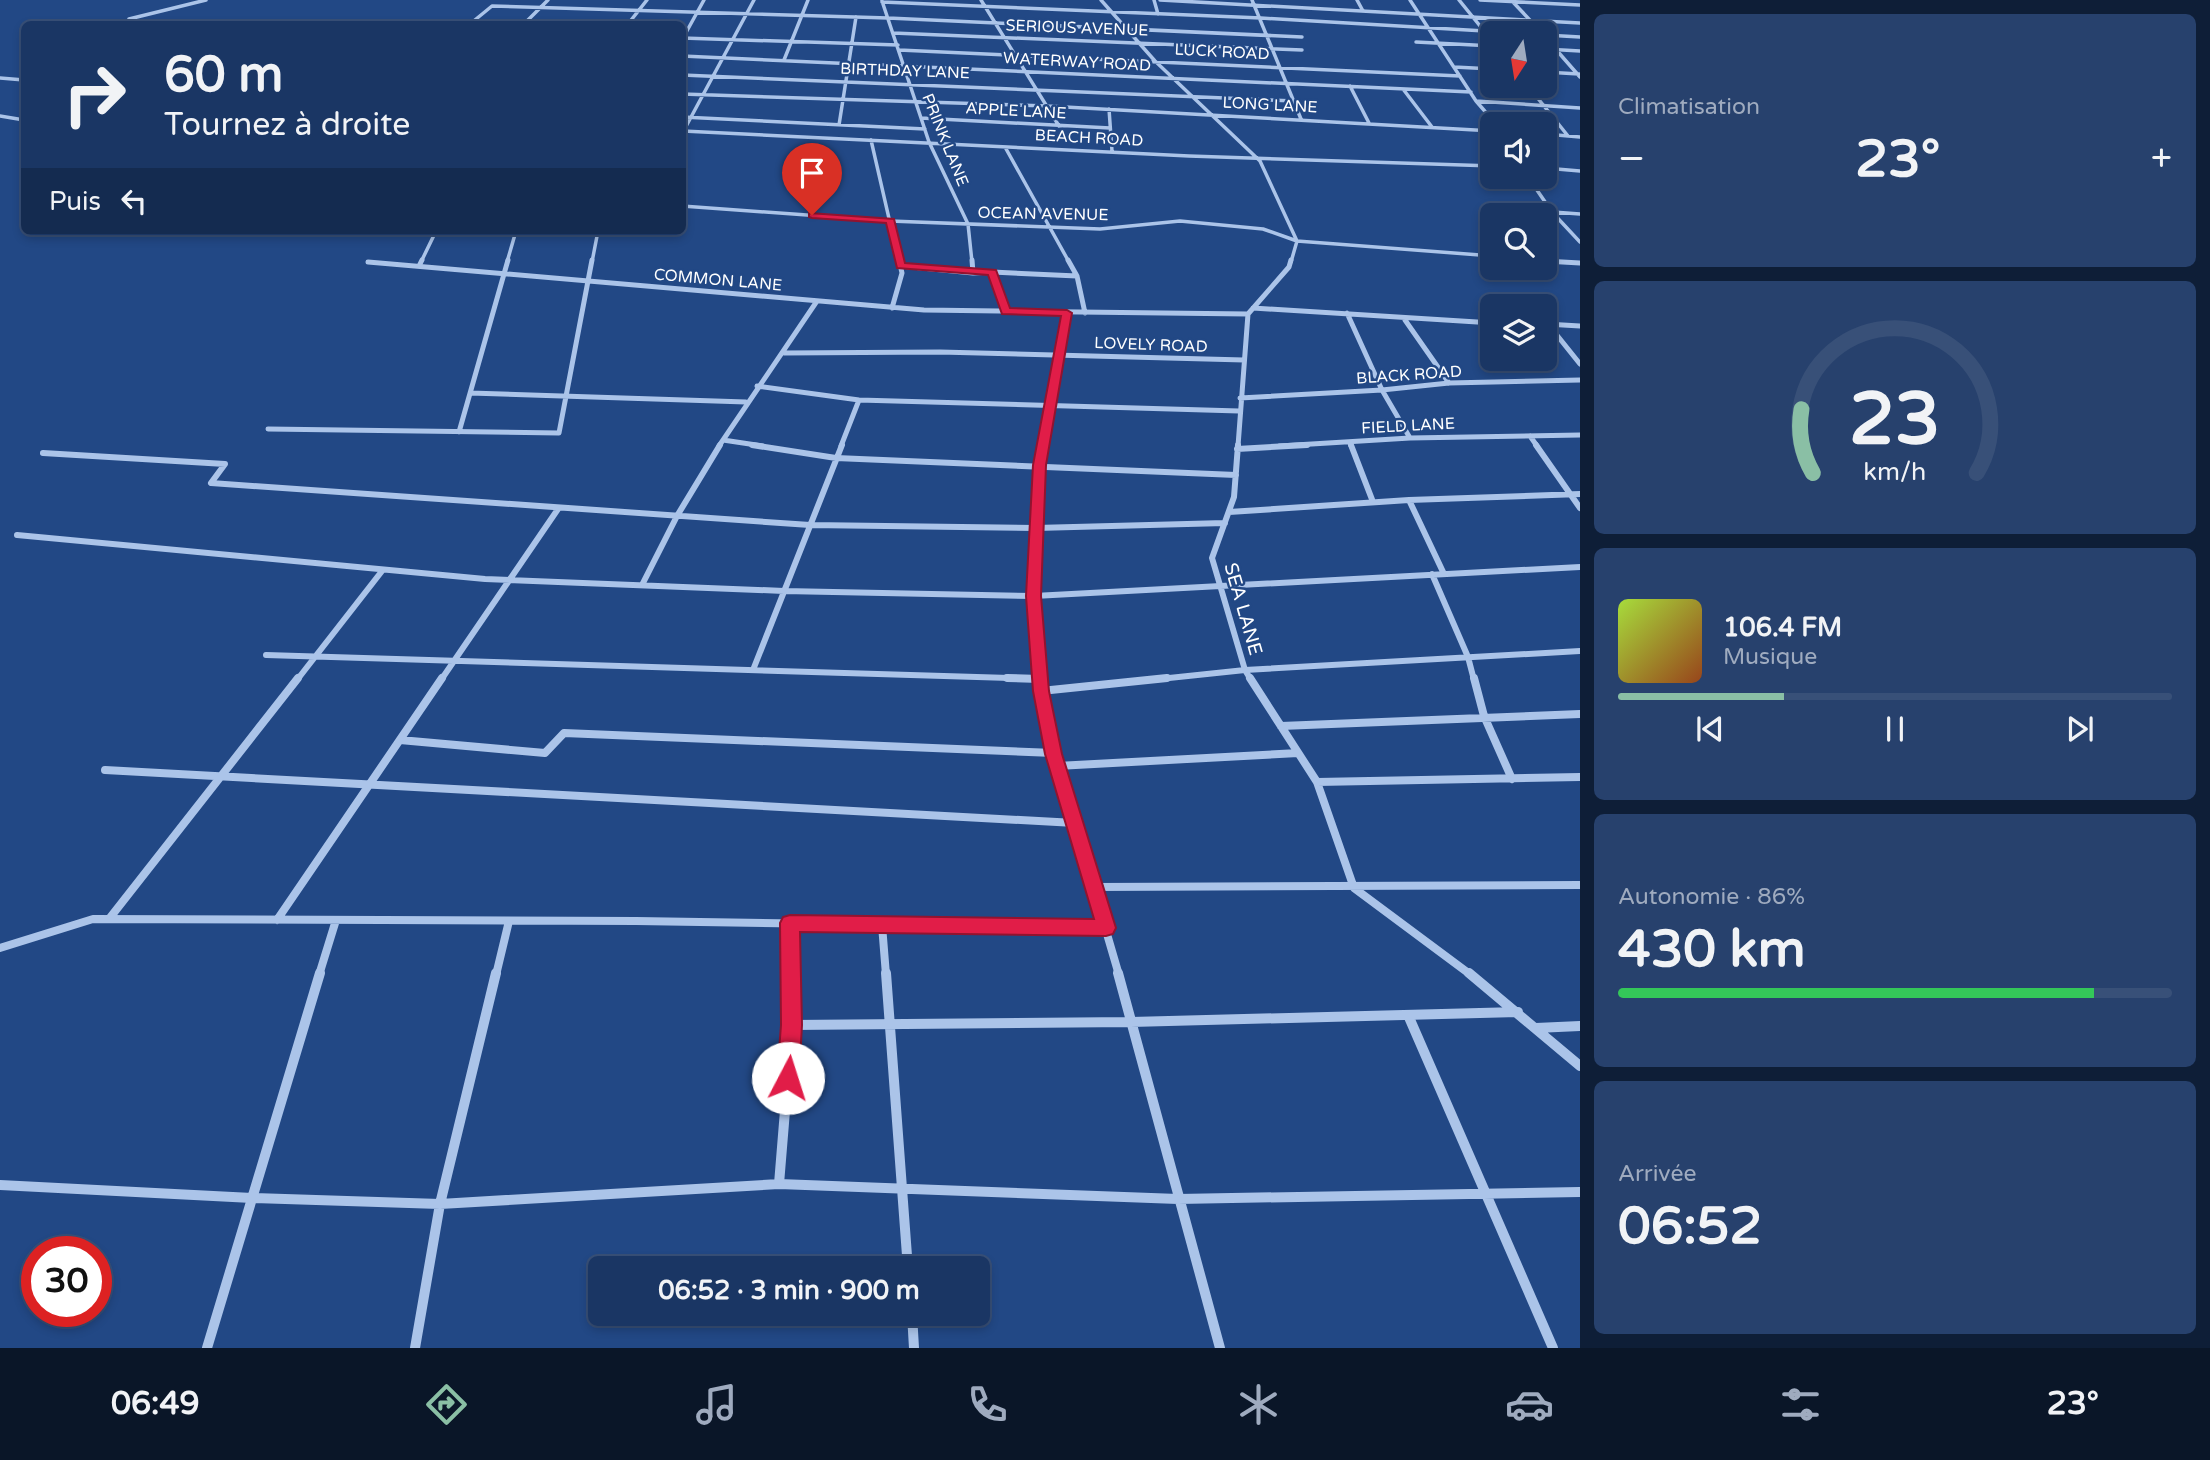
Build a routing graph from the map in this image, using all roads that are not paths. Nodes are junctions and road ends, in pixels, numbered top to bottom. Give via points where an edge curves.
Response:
1 (206, 0) edge
2 (548, 0) edge
3 (648, 0) edge
4 (704, 0) edge
5 (754, 0) edge
6 (808, 0) edge
7 (981, 0) edge
8 (1101, 0) edge
9 (1154, 0) edge
10 (1160, 0) edge
11 (1252, 0) edge
12 (1309, 0) edge
13 (1357, 0) edge
14 (1410, 0) edge
15 (1459, 0) edge
16 (1480, 0) edge
17 (1567, 0) edge
18 (882, 1) edge
19 (1203, 1) edge
20 (1512, 1) edge
21 (1254, 5) junction
22 (1572, 5) junction
23 (1580, 5) edge
24 (985, 6) junction
25 (541, 8) junction
26 (1314, 8) junction
27 (1334, 9) junction
28 (639, 11) junction
29 (1363, 11) junction
30 (1111, 12) junction
31 (1580, 12) edge
32 (696, 13) junction
33 (746, 14) junction
34 (1158, 14) junction
35 (1420, 14) junction
36 (802, 16) junction
37 (856, 17) junction
38 (1473, 17) junction
39 (887, 18) junction
40 (1261, 18) junction
41 (129, 19) dead end
42 (1529, 20) junction
43 (474, 21) edge
44 (527, 21) edge
45 (631, 21) edge
46 (995, 22) junction
47 (1340, 23) junction
48 (1580, 23) edge
49 (1385, 25) junction
50 (1480, 26) edge
51 (1125, 27) junction
52 (1429, 28) junction
53 (1480, 31) edge
54 (686, 32) edge
55 (1390, 32) dead end
56 (893, 33) junction
57 (1268, 35) junction
58 (1558, 36) edge
59 (1004, 37) junction
60 (1301, 37) dead end
61 (1580, 37) edge
62 (686, 38) edge
63 (732, 40) junction
64 (791, 42) junction
65 (1416, 42) dead end
66 (1138, 43) junction
67 (1439, 43) junction
68 (852, 44) junction
69 (1480, 44) edge
70 (898, 47) junction
71 (1274, 49) junction
72 (1302, 50) dead end
73 (1558, 50) edge
74 (1558, 51) edge
75 (1580, 51) edge
76 (1015, 54) junction
77 (686, 55) edge
78 (723, 57) junction
79 (784, 60) junction
80 (1155, 61) junction
81 (849, 63) junction
82 (903, 66) junction
83 (1282, 67) junction
84 (1454, 67) junction
85 (1480, 68) edge
86 (1026, 72) junction
87 (1371, 72) junction
88 (1558, 73) edge
89 (686, 75) edge
90 (1579, 75) edge
91 (713, 76) junction
92 (1460, 76) junction
93 (0, 78) edge
94 (1173, 78) junction
95 (21, 80) edge
96 (846, 81) junction
97 (908, 83) junction
98 (1287, 83) junction
99 (1350, 86) junction
100 (1036, 88) junction
101 (1382, 88) junction
102 (1403, 89) junction
103 (1471, 92) junction
104 (686, 94) edge
105 (703, 94) junction
106 (1193, 96) junction
107 (1538, 98) edge
108 (843, 100) junction
109 (1294, 101) junction
110 (1476, 101) junction
111 (916, 103) junction
112 (1544, 105) junction
113 (1047, 106) junction
114 (1580, 108) edge
115 (1109, 109) junction
116 (1486, 112) edge
117 (1211, 115) junction
118 (0, 116) edge
119 (686, 117) edge
120 (691, 117) junction
121 (921, 118) junction
122 (1301, 119) junction
123 (21, 120) edge
124 (1369, 123) junction
125 (839, 125) junction
126 (1059, 125) junction
127 (686, 126) edge
128 (1432, 127) junction
129 (1110, 128) junction
130 (925, 129) junction
131 (1480, 130) edge
132 (686, 132) edge
133 (1557, 135) edge
134 (1568, 136) junction
135 (1580, 137) edge
136 (871, 140) junction
137 (929, 142) junction
138 (1004, 147) junction
139 (1112, 151) junction
140 (1259, 161) junction
141 (1480, 166) edge
142 (1557, 169) edge
143 (1580, 171) edge
144 (686, 206) edge
145 (1557, 212) edge
146 (1580, 214) edge
147 (1557, 217) edge
148 (890, 221) junction
149 (968, 224) junction
150 (1049, 226) junction
151 (434, 235) edge
152 (515, 235) edge
153 (597, 235) edge
154 (1297, 241) junction
155 (1580, 242) edge
156 (1480, 255) edge
157 (368, 262) dead end
158 (1557, 262) edge
159 (1580, 263) edge
160 (419, 266) junction
161 (901, 266) junction
162 (992, 272) junction
163 (504, 273) junction
164 (973, 273) junction
165 (1077, 276) junction
166 (589, 280) junction
167 (817, 301) junction
168 (892, 308) junction
169 (1250, 311) junction
170 (1006, 312) junction
171 (1067, 313) junction
172 (1085, 313) junction
173 (1347, 313) junction
174 (1405, 320) junction
175 (1480, 323) edge
176 (1557, 325) edge
177 (1580, 326) edge
178 (1557, 336) edge
179 (783, 353) junction
180 (1059, 355) junction
181 (1244, 360) junction
182 (1580, 364) edge
183 (1580, 380) edge
184 (1449, 383) junction
185 (757, 386) junction
186 (1382, 390) junction
187 (470, 393) junction
188 (566, 395) junction
189 (1240, 398) junction
190 (859, 400) junction
191 (746, 402) junction
192 (1050, 404) junction
193 (1239, 411) junction
194 (268, 429) dead end
195 (459, 432) junction
196 (1580, 435) edge
197 (1530, 436) junction
198 (1410, 438) junction
199 (723, 440) junction
200 (1350, 443) junction
201 (1237, 449) junction
202 (43, 453) dead end
203 (836, 458) junction
204 (1040, 465) junction
205 (1236, 475) junction
206 (1568, 494) junction
207 (1580, 494) edge
208 (1409, 500) junction
209 (1373, 502) junction
210 (1580, 508) edge
211 (558, 509) junction
212 (1229, 512) junction
213 (677, 516) junction
214 (1225, 523) junction
215 (810, 525) junction
216 (1036, 528) junction
217 (17, 535) dead end
218 (1580, 567) edge
219 (382, 571) junction
220 (1432, 574) junction
221 (1444, 574) junction
222 (509, 579) junction
223 (642, 585) junction
224 (1221, 588) junction
225 (784, 591) junction
226 (1034, 596) junction
227 (1580, 651) edge
228 (266, 655) dead end
229 (315, 656) junction
230 (1468, 657) junction
231 (454, 661) junction
232 (753, 670) junction
233 (1245, 670) junction
234 (1040, 679) junction
235 (1041, 691) junction
236 (1580, 714) edge
237 (1484, 716) junction
238 (1281, 726) junction
239 (400, 740) junction
240 (1298, 753) junction
241 (1054, 754) junction
242 (1057, 766) junction
243 (105, 770) dead end
244 (221, 776) junction
245 (1580, 777) edge
246 (1512, 779) junction
247 (1317, 782) junction
248 (369, 785) junction
249 (1075, 823) junction
250 (1580, 886) edge
251 (1095, 887) junction
252 (1354, 888) junction
253 (108, 919) junction
254 (276, 920) junction
255 (336, 920) junction
256 (509, 921) junction
257 (790, 923) junction
258 (882, 925) junction
259 (1106, 928) junction
260 (0, 948) edge
261 (1518, 1012) junction
262 (1408, 1015) junction
263 (1131, 1022) junction
264 (890, 1024) junction
265 (792, 1025) junction
266 (1580, 1026) edge
267 (1536, 1028) junction
268 (1580, 1066) edge
269 (779, 1184) junction
270 (0, 1185) edge
271 (902, 1188) junction
272 (1485, 1192) junction
273 (1580, 1192) edge
274 (252, 1199) junction
275 (1178, 1199) junction
276 (440, 1204) junction
277 (907, 1256) edge
278 (913, 1326) edge
279 (207, 1348) edge
280 (415, 1348) edge
281 (915, 1348) edge
282 (1220, 1348) edge
283 (1553, 1348) edge

1 - 41 street
2 - 25 street
3 - 28 street
4 - 32 street
5 - 33 street
6 - 36 street
7 - 24 street
8 - 30 street
9 - 34 street
10 - 19 street
11 - 21 street
12 - 26 street
13 - 29 street
14 - 35 street
15 - 38 street
16 - 20 street
17 - 22 street
18 - 24 street
18 - 39 street, PRINK LANE
19 - 21 street
20 - 22 street
20 - 42 street
21 - 26 street
21 - 40 street
22 - 23 street
22 - 31 street
24 - 30 street
24 - 46 street
25 - 28 street
25 - 43 street via 492,6
25 - 44 street
26 - 27 street
27 - 29 street
27 - 47 street
28 - 32 street
28 - 45 street
29 - 35 street
30 - 34 street
30 - 51 street
32 - 33 street
32 - 54 street
33 - 36 street
33 - 63 street
34 - 40 street
35 - 38 street
35 - 52 street
36 - 37 street
36 - 64 street
37 - 39 street
37 - 68 street
38 - 42 street
38 - 50 street
39 - 46 street
39 - 56 street, PRINK LANE
40 - 47 street
40 - 57 street
42 - 48 street
46 - 51 street
46 - 59 street
47 - 49 street
49 - 52 street
49 - 55 street
51 - 57 street
51 - 66 street
52 - 53 street
52 - 67 street
56 - 59 street, SERIOUS AVENUE
56 - 70 street, PRINK LANE
57 - 60 street
57 - 71 street
58 - 61 street
59 - 66 street, SERIOUS AVENUE
59 - 76 street
62 - 63 street, LUCK ROAD
63 - 64 street, LUCK ROAD
63 - 78 street
64 - 68 street, LUCK ROAD
64 - 79 street
65 - 67 street
66 - 71 street, SERIOUS AVENUE
66 - 80 street
67 - 69 street
67 - 84 street
68 - 70 street, LUCK ROAD
68 - 81 street
70 - 76 street, LUCK ROAD
70 - 82 street, PRINK LANE
71 - 72 street, SERIOUS AVENUE
71 - 83 street
73 - 75 street
74 - 90 street
76 - 80 street, LUCK ROAD
76 - 86 street
77 - 78 street, WATERWAY ROAD
78 - 79 street, WATERWAY ROAD
78 - 91 street
79 - 81 street, WATERWAY ROAD
80 - 83 street, LUCK ROAD
80 - 94 street
81 - 82 street, WATERWAY ROAD
81 - 96 street
82 - 86 street, WATERWAY ROAD
82 - 97 street, PRINK LANE
83 - 87 street, LUCK ROAD
83 - 98 street
84 - 85 street
84 - 92 street
86 - 94 street, WATERWAY ROAD
86 - 100 street
87 - 92 street, LUCK ROAD
87 - 101 street
88 - 90 street
89 - 91 street, BIRTHDAY LANE
91 - 96 street, BIRTHDAY LANE
91 - 105 street
92 - 103 street
93 - 95 street
94 - 98 street, WATERWAY ROAD
94 - 106 street
96 - 97 street, BIRTHDAY LANE
96 - 108 street
97 - 100 street, BIRTHDAY LANE
97 - 111 street, PRINK LANE
98 - 99 street, WATERWAY ROAD
98 - 109 street
99 - 101 street, WATERWAY ROAD
99 - 124 street
100 - 106 street, BIRTHDAY LANE
100 - 113 street
101 - 102 street, WATERWAY ROAD
102 - 103 street, WATERWAY ROAD
102 - 128 street
103 - 110 street
104 - 105 street, LONG LANE
105 - 108 street, LONG LANE
105 - 120 street
106 - 109 street, BIRTHDAY LANE
106 - 117 street
107 - 112 street
108 - 111 street, LONG LANE
108 - 125 street
109 - 122 street
110 - 112 street
110 - 116 street
111 - 113 street, LONG LANE
111 - 121 street, PRINK LANE
112 - 114 street
112 - 134 street
113 - 115 street, LONG LANE
113 - 126 street
115 - 117 street, LONG LANE
115 - 129 street
117 - 122 street, LONG LANE
117 - 140 street
118 - 123 street
119 - 120 street
120 - 125 street
120 - 127 street
121 - 126 street, APPLE LANE
121 - 130 street, PRINK LANE
122 - 124 street, LONG LANE
124 - 128 street, LONG LANE
125 - 130 street
126 - 129 street, APPLE LANE
128 - 131 street, LONG LANE
129 - 139 street
130 - 137 street, PRINK LANE
132 - 136 street, BEACH ROAD
133 - 134 street
134 - 135 street
136 - 137 street, BEACH ROAD
136 - 148 street
137 - 138 street, BEACH ROAD
137 - 149 street, PRINK LANE
138 - 139 street, BEACH ROAD
138 - 150 street
139 - 140 street, BEACH ROAD
140 - 141 street, BEACH ROAD
140 - 154 street
142 - 143 street
144 - 148 street, OCEAN AVENUE
145 - 146 street
147 - 155 street
148 - 149 street, OCEAN AVENUE
148 - 161 street
149 - 150 street, OCEAN AVENUE
149 - 164 street, PRINK LANE
150 - 154 street, OCEAN AVENUE via 1100,229 1180,221 1263,229
150 - 165 street
151 - 160 street
152 - 163 street
153 - 166 street
154 - 156 street
154 - 169 street via 1289,267
157 - 160 street, COMMON LANE
158 - 159 street
160 - 163 street, COMMON LANE
161 - 164 street
161 - 168 street
162 - 164 street
162 - 165 street
162 - 170 street
163 - 166 street, COMMON LANE
163 - 187 street
165 - 172 street
166 - 167 street, COMMON LANE
166 - 188 street
167 - 168 street, COMMON LANE
167 - 179 street
168 - 170 street, COMMON LANE
169 - 172 street, COMMON LANE
169 - 173 street, COMMON LANE
169 - 181 street, SEA LANE
170 - 171 street, COMMON LANE
171 - 172 street, COMMON LANE
171 - 180 street
173 - 174 street, COMMON LANE
173 - 186 street
174 - 175 street, COMMON LANE
174 - 184 street
176 - 177 street
178 - 182 street
179 - 180 street, LOVELY ROAD
179 - 185 street
180 - 181 street, LOVELY ROAD
180 - 192 street
181 - 189 street, SEA LANE
183 - 184 street, BLACK ROAD
184 - 186 street, BLACK ROAD
185 - 190 street
185 - 191 street
186 - 189 street, BLACK ROAD
186 - 198 street
187 - 188 street
187 - 195 street
188 - 191 street
188 - 195 street via 559,433
189 - 193 street, SEA LANE
190 - 192 street
190 - 203 street
191 - 199 street
192 - 193 street
192 - 204 street
193 - 201 street, SEA LANE
194 - 195 street
196 - 197 street, FIELD LANE
197 - 198 street, FIELD LANE
197 - 206 street
198 - 200 street, FIELD LANE
199 - 203 street
199 - 213 street
200 - 201 street, FIELD LANE
200 - 209 street
201 - 205 street, SEA LANE
202 - 211 street via 225,464 211,483
203 - 204 street
203 - 215 street
204 - 205 street
204 - 216 street
205 - 212 street, SEA LANE
206 - 207 street
206 - 208 street
206 - 210 street
208 - 209 street
208 - 221 street
209 - 212 street
211 - 213 street
211 - 222 street
212 - 214 street, SEA LANE
213 - 215 street
213 - 223 street
214 - 216 street
214 - 224 street, SEA LANE via 1212,558
215 - 216 street
215 - 225 street
216 - 226 street
217 - 219 street
218 - 221 street
219 - 222 street
219 - 229 street
220 - 221 street
220 - 224 street
220 - 230 street
222 - 223 street
222 - 231 street
223 - 225 street
224 - 226 street
224 - 233 street, SEA LANE
225 - 226 street
225 - 232 street
226 - 234 street
227 - 230 street
228 - 229 street
229 - 231 street
229 - 244 street
230 - 233 street
230 - 237 street
231 - 232 street
231 - 239 street
232 - 234 street
233 - 235 street
233 - 238 street, SEA LANE
234 - 235 street
235 - 241 street
236 - 237 street
237 - 238 street
237 - 246 street
238 - 240 street, SEA LANE
239 - 241 street via 545,753 564,733
239 - 248 street
240 - 242 street
240 - 247 street, SEA LANE
241 - 242 street
242 - 249 street
243 - 244 street
244 - 248 street
244 - 253 street
245 - 246 street
246 - 247 street
247 - 252 street, SEA LANE
248 - 249 street
248 - 254 street
249 - 251 street
250 - 252 street
251 - 252 street
251 - 259 street
252 - 261 street
253 - 254 street
253 - 260 street via 93,919
254 - 255 street
255 - 256 street
255 - 274 street
256 - 257 street
256 - 276 street
257 - 258 street
257 - 265 street
258 - 259 street
258 - 264 street
259 - 263 street
261 - 262 street
261 - 267 street
262 - 263 street
262 - 272 street
263 - 264 street
263 - 275 street
264 - 265 street
264 - 271 street
265 - 269 street
266 - 267 street
267 - 268 street
269 - 271 street
269 - 276 street
270 - 274 street
271 - 275 street
271 - 277 street
272 - 273 street
272 - 275 street
272 - 283 street
274 - 276 street
274 - 279 street
275 - 282 street
276 - 280 street
278 - 281 street

